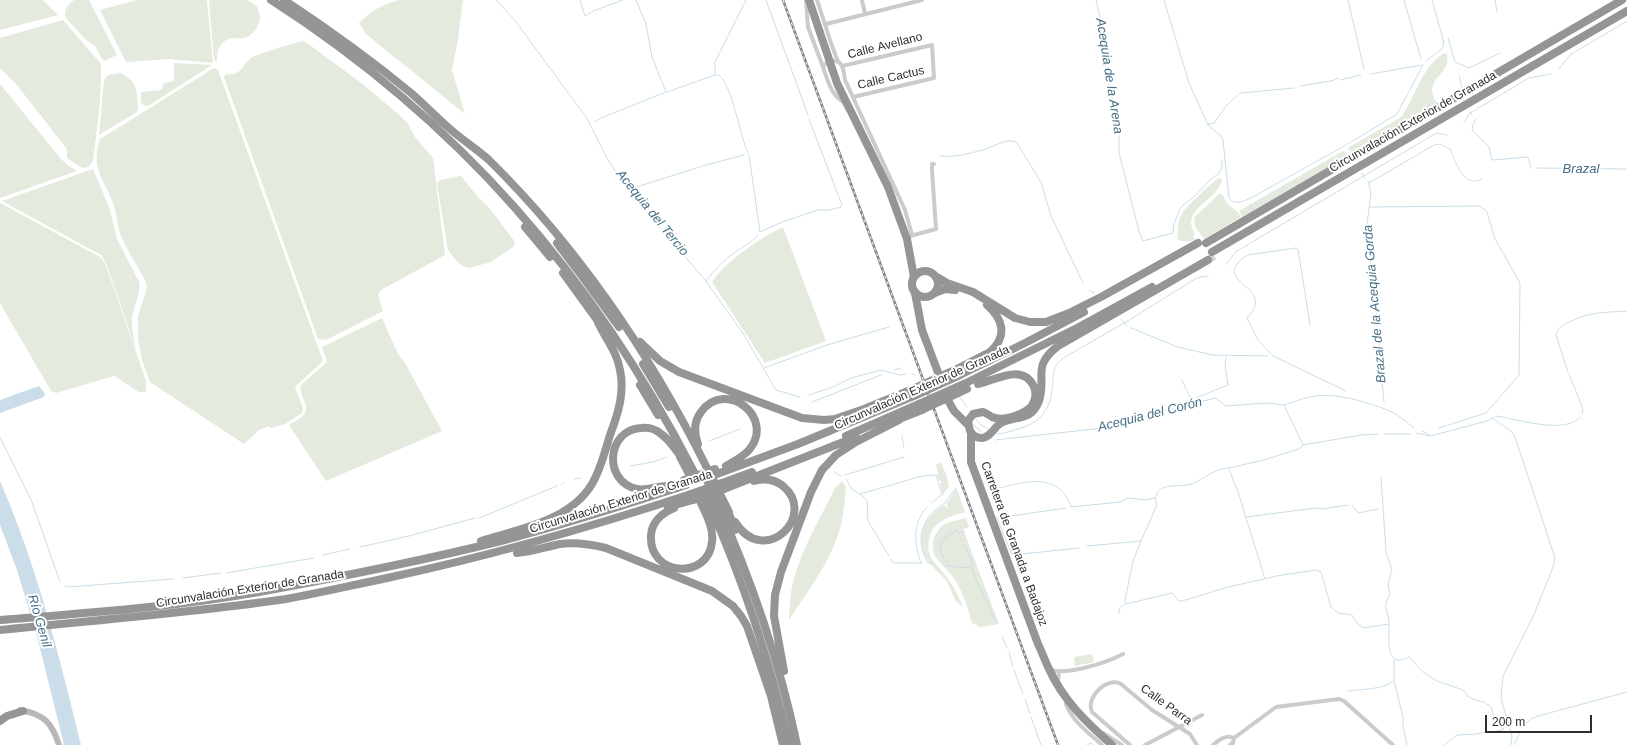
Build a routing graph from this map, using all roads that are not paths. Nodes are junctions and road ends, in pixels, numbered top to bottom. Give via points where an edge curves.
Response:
1 (268, 0) edge
2 (271, 0) edge
3 (284, 0) edge
4 (806, 0) edge
5 (809, 0) edge
6 (817, 0) edge
7 (862, 0) edge
8 (921, 0) edge
9 (1622, 0) edge
10 (1627, 11) edge
11 (865, 14) junction
12 (826, 24) junction
13 (838, 62) junction
14 (826, 64) junction
15 (842, 66) junction
16 (934, 78) joint
17 (838, 81) junction
18 (853, 98) junction
19 (457, 134) junction
20 (934, 164) dead end
21 (910, 237) junction
22 (1202, 243) junction
23 (910, 256) junction
24 (1210, 256) junction
25 (924, 271) junction
26 (935, 276) junction
27 (914, 277) junction
28 (915, 293) junction
29 (935, 293) junction
30 (926, 297) junction
31 (614, 308) junction
32 (1069, 313) junction
33 (595, 316) junction
34 (920, 318) junction
35 (1070, 338) junction
36 (978, 359) junction
37 (959, 372) junction
38 (939, 375) dead end
39 (978, 384) junction
40 (966, 387) junction
41 (914, 392) junction
42 (893, 398) junction
43 (949, 402) dead end
44 (921, 407) junction
45 (954, 410) junction
46 (973, 414) junction
47 (991, 416) junction
48 (899, 420) junction
49 (969, 429) junction
50 (993, 430) junction
51 (984, 438) junction
52 (970, 452) junction
53 (679, 454) junction
54 (701, 456) junction
55 (726, 466) junction
56 (741, 483) junction
57 (704, 484) junction
58 (668, 486) junction
59 (681, 504) junction
60 (728, 508) junction
61 (704, 511) junction
62 (523, 528) junction
63 (517, 553) junction
64 (386, 567) junction
65 (347, 587) junction
66 (0, 620) edge
67 (0, 630) edge
68 (1038, 644) junction
69 (1123, 654) dead end
70 (784, 671) junction
71 (1054, 672) junction
72 (771, 696) junction
73 (1067, 701) junction
74 (23, 711) junction
75 (8, 712) joint
76 (1202, 715) dead end
77 (0, 716) edge
78 (0, 722) edge
79 (1181, 728) junction
80 (1103, 733) junction
81 (1234, 738) junction
82 (59, 745) edge
83 (783, 745) edge
84 (789, 745) edge
85 (797, 745) edge
86 (802, 745) edge
87 (1102, 745) edge
88 (1108, 745) edge
89 (1112, 745) edge
90 (1117, 745) edge
91 (1122, 745) edge
92 (1130, 745) edge
93 (1145, 745) edge
94 (1197, 745) edge
95 (1213, 745) edge
96 (1230, 745) edge
97 (1393, 745) edge

1 - 33 highway via 334,45 386,85 445,137 498,194 558,266
2 - 57 highway via 338,46 397,92 448,137 514,206 577,282 618,340
3 - 19 highway via 369,60
4 - 14 street via 808,27
5 - 14 highway
6 - 12 street
7 - 11 street
8 - 11 street
9 - 22 highway, Circunvalación Exterior de Granada
10 - 24 highway, Circunvalación Exterior de Granada
11 - 12 street
12 - 13 street
13 - 14 street
13 - 15 street
14 - 17 highway
15 - 16 street, Calle Avellano via 932,45
15 - 17 street via 843,73
16 - 18 street, Calle Cactus
17 - 18 street
17 - 21 highway
18 - 21 street via 902,203 912,229
19 - 31 highway via 487,159 519,192 588,273
19 - 57 highway via 538,221 587,282 624,334 670,410
20 - 21 street via 932,170 936,228
21 - 23 highway
22 - 32 highway
22 - 37 highway, Circunvalación Exterior de Granada via 1123,291 1049,331
23 - 25 highway
23 - 27 highway
24 - 35 highway via 1124,309
24 - 40 highway, Circunvalación Exterior de Granada
25 - 26 highway
25 - 27 highway
26 - 29 highway via 938,286
26 - 32 highway via 973,292 1006,314 1023,321 1046,322
27 - 28 highway via 912,285
28 - 30 highway
28 - 34 highway
29 - 30 highway
29 - 36 highway via 945,288 964,292 980,300 997,315 1001,326 1000,338 994,348
30 - 34 highway
31 - 42 highway via 644,347 664,364 786,413 813,420 835,419
31 - 54 highway via 662,384
32 - 36 highway via 1022,339
33 - 53 highway via 626,362
33 - 62 highway via 616,354 622,380 618,410 601,464 589,488 573,505 552,517
34 - 38 highway
35 - 39 highway
35 - 50 highway via 1052,350 1044,360 1040,396 1033,411 1024,417 1005,422
36 - 37 highway
37 - 41 highway, Circunvalación Exterior de Granada, bridge
39 - 40 highway
39 - 47 highway via 1014,374 1029,380 1035,389 1033,404 1027,411 1004,418
40 - 44 highway, Circunvalación Exterior de Granada, bridge
41 - 42 highway
41 - 57 highway, Circunvalación Exterior de Granada
42 - 55 highway
43 - 45 highway
44 - 48 highway
44 - 57 highway, Circunvalación Exterior de Granada via 804,453
45 - 46 highway via 962,414
45 - 49 highway
46 - 47 highway via 983,412
46 - 49 highway
47 - 50 highway
48 - 56 highway
48 - 70 highway via 836,455 822,470 811,492 775,595 774,616
49 - 51 highway via 976,437
49 - 52 highway, Carretera de Granada a Badajoz
50 - 51 highway
51 - 52 highway, Carretera de Granada a Badajoz
52 - 68 highway, Carretera de Granada a Badajoz via 971,462
53 - 57 highway
53 - 58 highway via 661,433 649,428 630,430 620,438 614,448 614,468 625,484 637,489
54 - 55 highway via 695,434 699,415 712,403 723,399 736,401 752,413 757,433 753,445 745,455
54 - 57 highway
55 - 57 highway
56 - 57 highway
56 - 60 highway via 767,479 785,488 794,506 790,525 777,538 756,540 744,534
57 - 58 highway
57 - 59 highway
57 - 60 highway
57 - 61 highway
57 - 64 highway, Circunvalación Exterior de Granada via 488,544
57 - 65 highway, Circunvalación Exterior de Granada via 611,520 519,546
57 - 84 highway via 757,628 772,675
57 - 85 highway via 736,546 761,613
58 - 62 highway via 582,513
59 - 61 highway via 662,515 652,532 652,547 655,554 672,568 694,567 708,554 712,535
59 - 63 highway
60 - 70 highway via 755,579
61 - 72 highway via 709,517 745,607
62 - 64 highway
63 - 65 highway via 414,577
63 - 72 highway via 571,543 594,544 712,591 724,598 741,616 752,638
64 - 66 highway, Circunvalación Exterior de Granada via 259,592 202,600
65 - 67 highway, Circunvalación Exterior de Granada via 164,615
68 - 71 highway, Carretera de Granada a Badajoz
68 - 73 highway, Carretera de Granada a Badajoz via 1054,686
69 - 71 street via 1101,664
70 - 86 highway
71 - 73 highway, Carretera de Granada a Badajoz
72 - 83 highway
73 - 80 street
73 - 87 street via 1068,710 1075,719
73 - 88 highway, Carretera de Granada a Badajoz via 1077,717
73 - 89 highway, Carretera de Granada a Badajoz
74 - 75 street
74 - 78 highway via 7,716
74 - 82 street via 36,714 46,721 53,729
75 - 77 highway
76 - 79 street
79 - 92 street, Calle Parra via 1152,710 1115,681 1100,689 1090,702 1092,712
79 - 93 street
79 - 94 street, Calle Parra via 1190,734
80 - 90 street
80 - 91 street
81 - 95 street via 1229,736
81 - 96 street
81 - 97 street via 1276,707 1340,699

